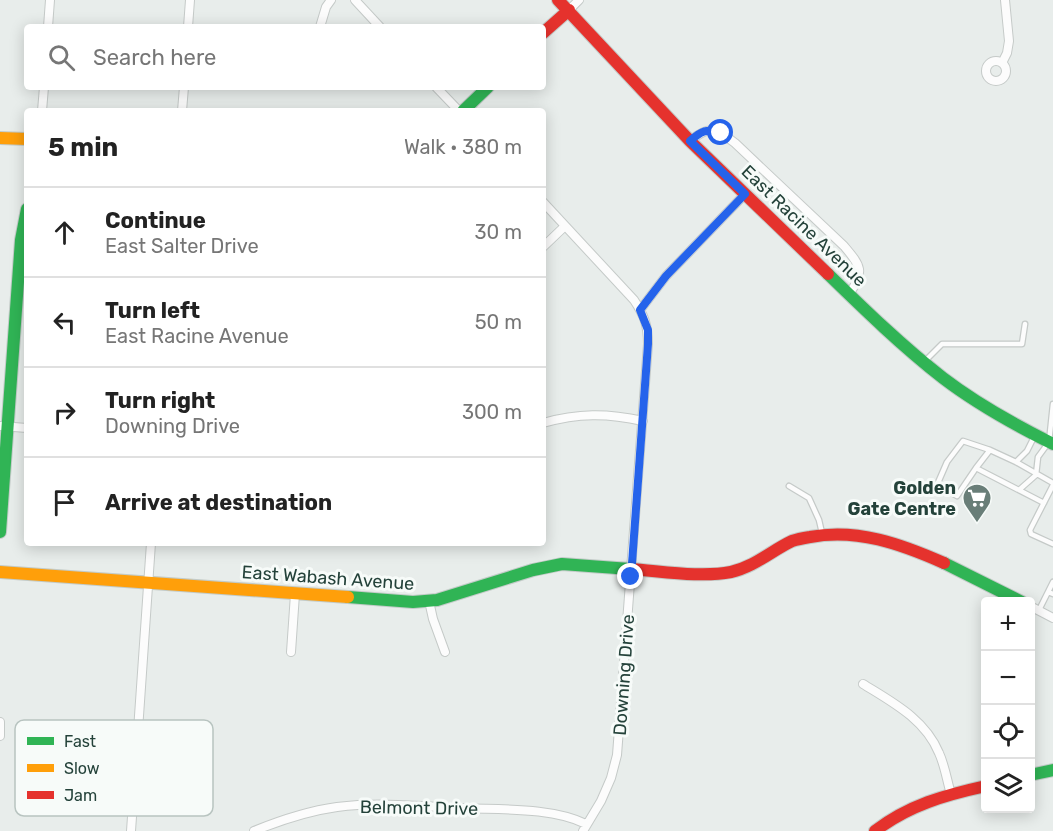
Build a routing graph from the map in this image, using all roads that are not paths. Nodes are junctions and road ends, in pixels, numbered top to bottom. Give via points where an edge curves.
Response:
1 (50, 0) edge
2 (190, 0) edge
3 (331, 0) edge
4 (355, 0) edge
5 (558, 0) edge
6 (579, 0) edge
7 (1005, 0) edge
8 (568, 10) junction
9 (48, 24) edge
10 (188, 24) edge
11 (321, 24) edge
12 (377, 24) edge
13 (546, 30) edge
14 (1002, 63) dead end
15 (44, 90) edge
16 (184, 90) edge
17 (439, 90) edge
18 (485, 90) edge
19 (42, 108) edge
20 (182, 108) edge
21 (458, 108) edge
22 (464, 108) edge
23 (0, 138) edge
24 (24, 139) edge
25 (690, 141) junction
26 (745, 194) junction
27 (546, 205) edge
28 (24, 224) edge
29 (565, 226) junction
30 (546, 244) edge
31 (849, 294) junction
32 (640, 310) junction
33 (1025, 324) dead end
34 (923, 362) junction
35 (1053, 404) edge
36 (643, 421) junction
37 (546, 422) edge
38 (4, 426) edge
39 (24, 428) edge
40 (1035, 435) junction
41 (1051, 443) edge
42 (990, 450) junction
43 (1016, 462) junction
44 (976, 468) junction
45 (1036, 475) junction
46 (1053, 484) edge
47 (789, 486) dead end
48 (1019, 490) junction
49 (1044, 503) junction
50 (0, 532) edge
51 (822, 533) junction
52 (1053, 544) edge
53 (152, 546) edge
54 (632, 569) junction
55 (0, 572) edge
56 (1053, 582) edge
57 (148, 583) junction
58 (1051, 593) edge
59 (295, 594) junction
60 (1012, 597) edge
61 (429, 602) junction
62 (1035, 608) edge
63 (1053, 618) edge
64 (291, 652) dead end
65 (445, 652) dead end
66 (863, 684) dead end
67 (139, 720) edge
68 (0, 722) edge
69 (0, 736) edge
70 (1053, 770) edge
71 (1035, 774) edge
72 (981, 787) edge
73 (951, 794) junction
74 (132, 816) edge
75 (584, 828) edge
76 (131, 831) edge
77 (254, 831) edge
78 (875, 831) edge

1 - 9 street
2 - 10 street
3 - 11 street
4 - 12 street
5 - 8 street, East Racine Avenue
6 - 8 street
7 - 14 street via 1009,41
8 - 13 street
8 - 25 street, East Racine Avenue
15 - 19 street
16 - 20 street
17 - 21 street
18 - 22 street
23 - 24 street
25 - 26 street, East Racine Avenue
25 - 31 street via 710,129 721,133 844,246 855,259 860,276
26 - 31 street, East Racine Avenue
26 - 32 street via 666,276
27 - 29 street
28 - 38 street
29 - 30 street
29 - 32 street
31 - 34 street, East Racine Avenue
32 - 36 street, Downing Drive via 648,330
33 - 34 lane via 1022,344 942,344
34 - 40 street, East Racine Avenue via 982,405
35 - 41 lane
36 - 37 street via 599,414
36 - 54 street, Downing Drive
38 - 39 street
38 - 50 street
40 - 41 street, East Racine Avenue
40 - 43 lane
41 - 45 lane via 1038,457
42 - 43 lane
42 - 44 lane
42 - 44 lane via 963,441 947,462 937,485 957,496
43 - 45 lane
44 - 48 lane
45 - 46 lane
45 - 48 lane
46 - 49 lane
47 - 51 lane via 809,498
48 - 49 lane
49 - 52 lane via 1030,530
51 - 54 street, East Wabash Avenue via 796,540 744,568 724,573
51 - 60 street, East Wabash Avenue via 867,537 931,556
53 - 57 street
54 - 61 street, East Wabash Avenue via 550,565
54 - 75 street, Downing Drive via 618,755 601,801
55 - 57 street, East Wabash Avenue
56 - 58 lane
57 - 59 street, East Wabash Avenue
57 - 67 street
58 - 62 lane
59 - 61 street, East Wabash Avenue
59 - 64 street
61 - 65 street
62 - 63 street
66 - 73 street via 923,727 940,754
68 - 69 street
70 - 71 street
72 - 73 street
73 - 78 street via 904,811
74 - 76 street
75 - 77 street, Belmont Drive via 573,818 562,815 366,805 293,816

